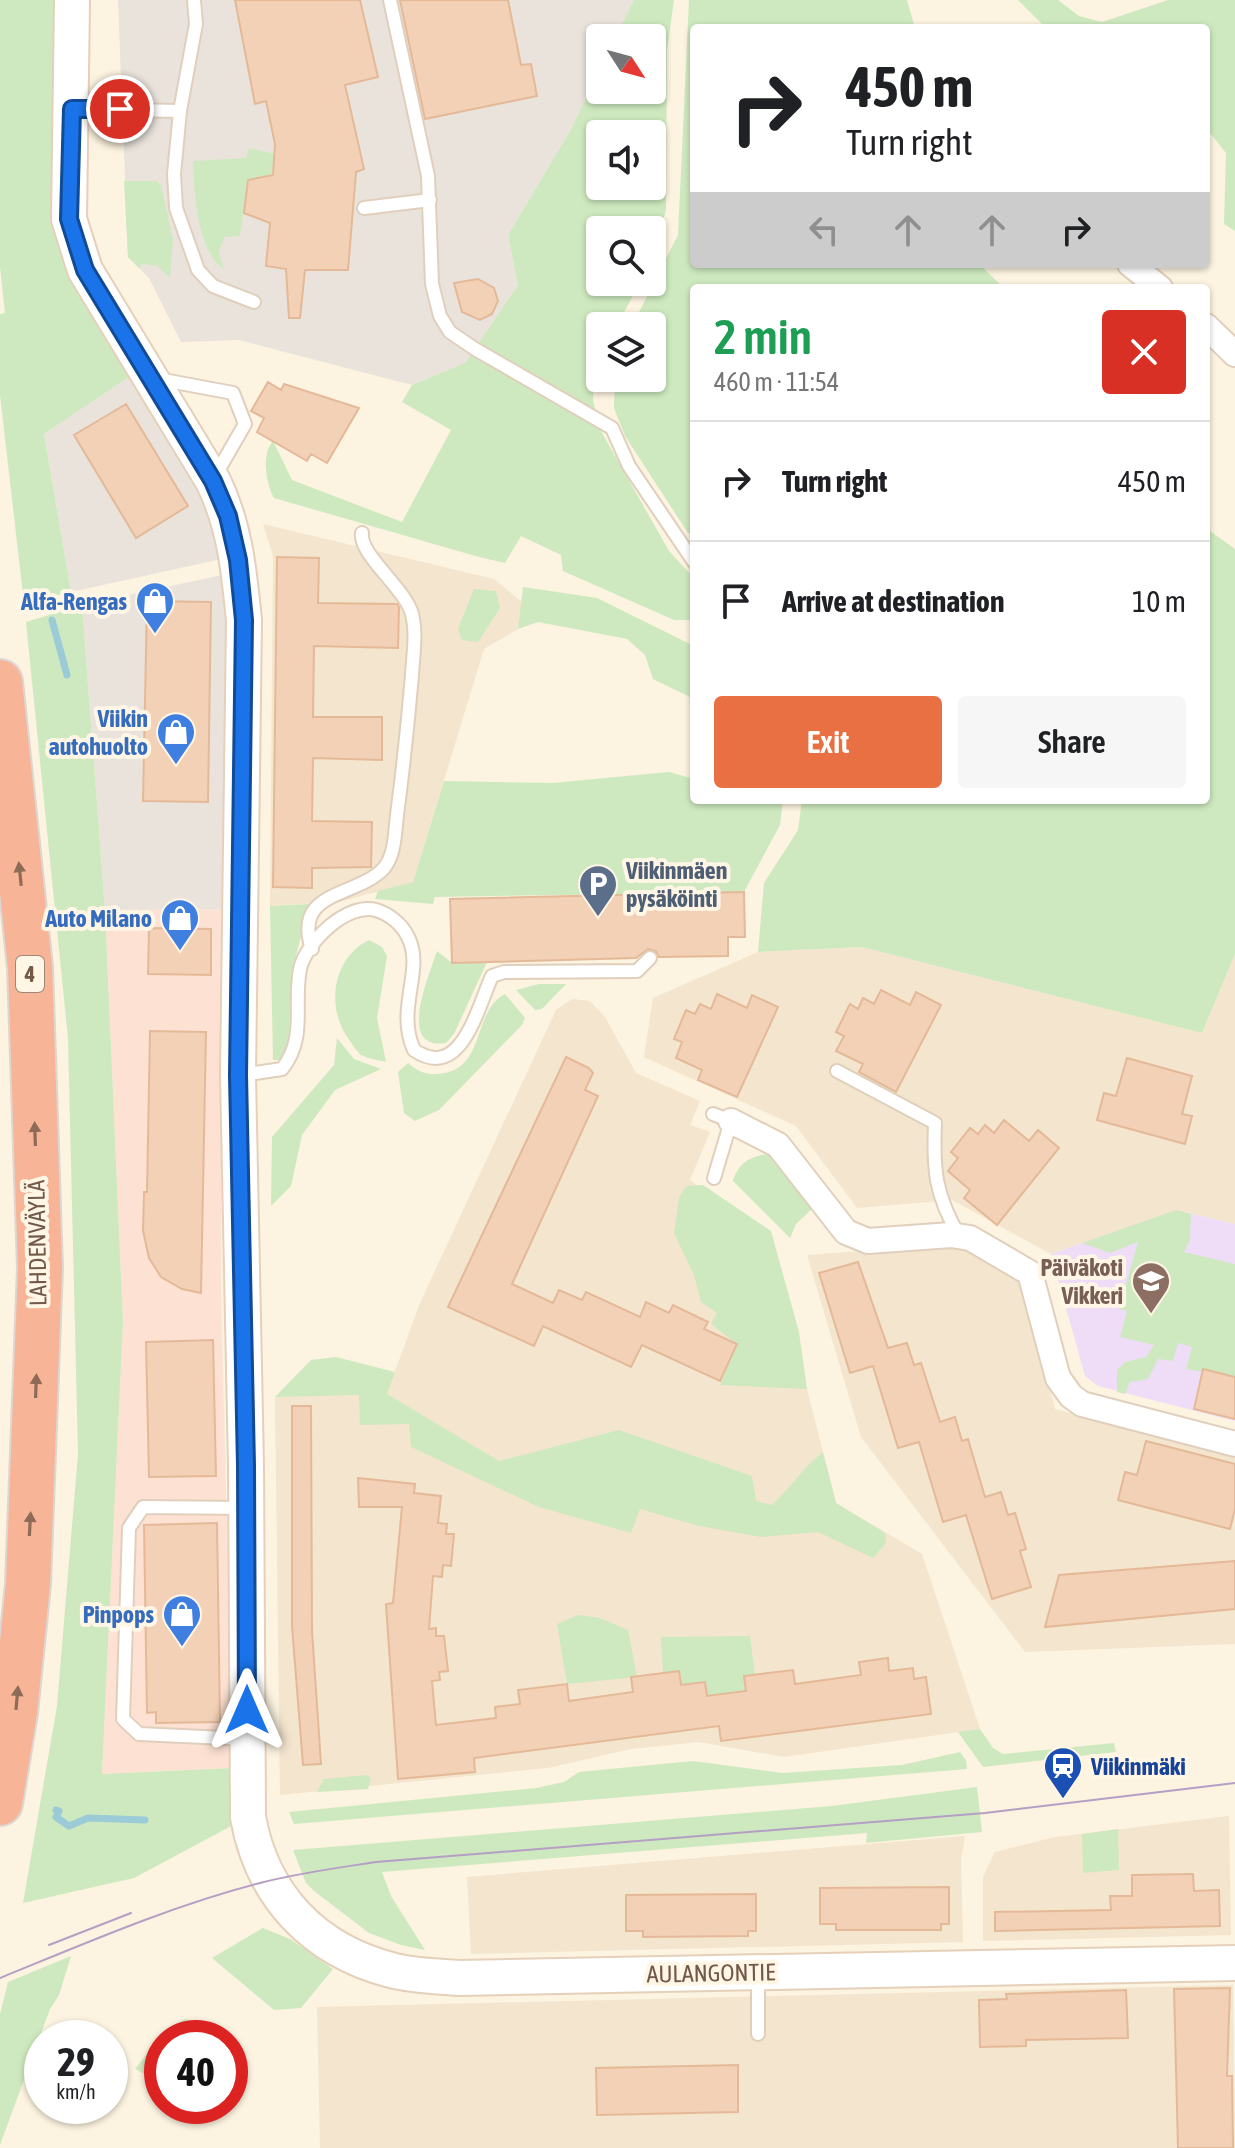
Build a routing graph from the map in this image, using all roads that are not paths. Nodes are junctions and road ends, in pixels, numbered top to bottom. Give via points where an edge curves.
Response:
1 (72, 0) edge
2 (194, 0) edge
3 (390, 0) edge
4 (72, 109) junction
5 (180, 111) junction
6 (430, 200) junction
7 (364, 208) dead end
8 (1135, 268) edge
9 (1155, 284) edge
10 (254, 302) dead end
11 (1210, 330) edge
12 (1235, 354) edge
13 (151, 378) junction
14 (213, 481) junction
15 (362, 533) dead end
16 (690, 556) edge
17 (0, 682) edge
18 (312, 949) junction
19 (650, 958) dead end
20 (494, 962) dead end
21 (492, 976) junction
22 (837, 1071) dead end
23 (238, 1075) junction
24 (722, 1118) joint
25 (714, 1178) dead end
26 (959, 1236) junction
27 (1235, 1444) edge
28 (246, 1508) junction
29 (247, 1739) junction
30 (0, 1803) edge
31 (1235, 1963) edge
32 (758, 1972) junction
33 (758, 2034) dead end

1 - 4 street, AULANGONTIE
2 - 5 lane via 196,24
3 - 6 lane
4 - 5 lane
4 - 13 street, AULANGONTIE via 69,219 85,270
5 - 10 lane via 176,208 198,270 213,286
6 - 7 lane
6 - 16 lane via 432,284 450,332 612,428 629,466
8 - 9 street
11 - 12 street
13 - 14 street, AULANGONTIE
13 - 14 lane via 233,393 245,424
14 - 23 street, AULANGONTIE via 234,538 244,620
15 - 18 lane via 365,549 411,610 415,629 408,731 391,857 371,878 319,905 307,931
30 -> 17 highway, LAHDENVÄYLÄ / 4 via 28,1584 40,1268 30,967
18 - 21 lane via 339,917 366,908 396,922 407,933 414,960 406,1002 408,1038 414,1050 434,1061 445,1059 460,1045
18 - 23 lane via 300,968 294,1054 282,1069
19 - 21 lane via 637,971
20 - 21 lane
22 - 26 lane via 935,1123 934,1177
23 - 28 street, AULANGONTIE
24 - 25 lane
24 - 26 street via 778,1145 846,1232 868,1241
26 - 27 street via 1002,1253 1030,1273 1058,1378 1071,1396 1082,1404
28 - 29 street, AULANGONTIE
28 - 29 lane via 143,1507 129,1528 123,1719 139,1734
29 - 32 street, AULANGONTIE via 251,1837 263,1871 293,1916 348,1956 393,1971 459,1978
31 - 32 street, AULANGONTIE
32 - 33 lane

